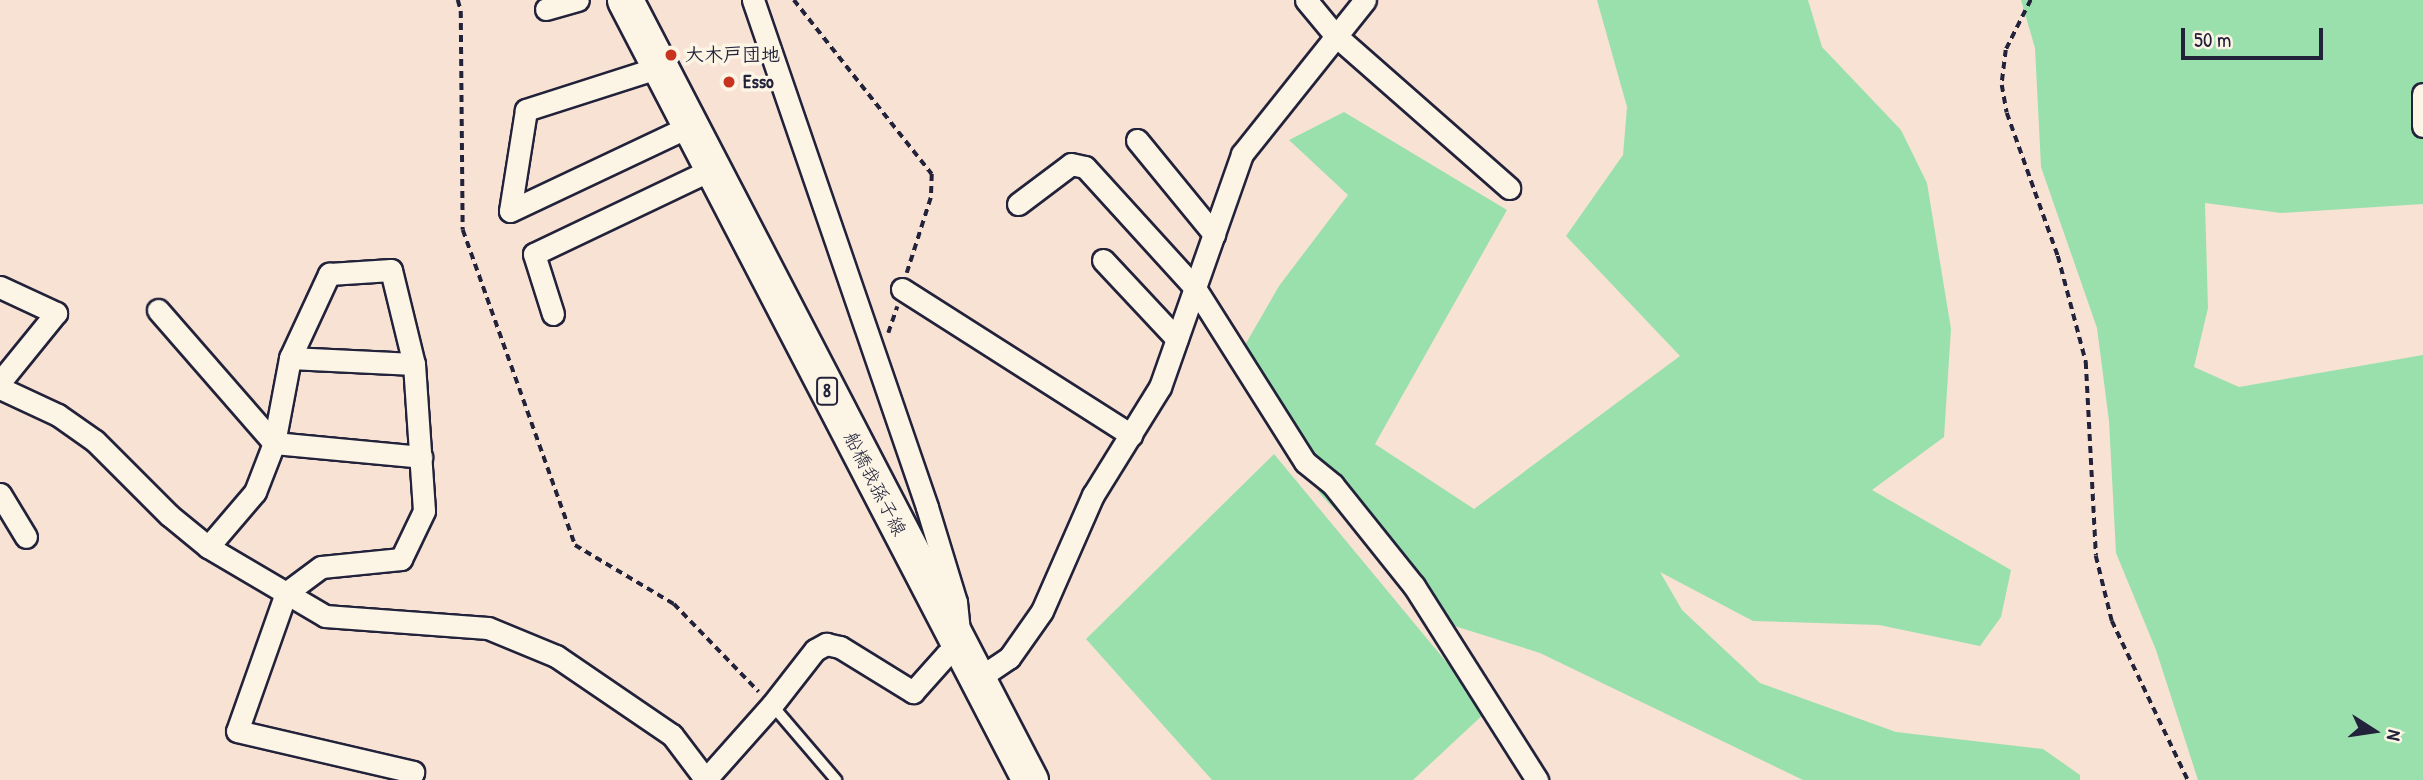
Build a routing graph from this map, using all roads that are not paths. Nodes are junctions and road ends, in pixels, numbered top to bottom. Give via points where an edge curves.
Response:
1 (578, 0) edge
2 (625, 0) edge
3 (752, 0) edge
4 (1306, 0) edge
5 (1365, 0) edge
6 (546, 9) dead end
7 (1335, 35) junction
8 (660, 68) junction
9 (2423, 94) edge
10 (690, 126) junction
11 (2423, 126) edge
12 (1137, 140) dead end
13 (712, 169) junction
14 (1508, 188) dead end
15 (1018, 204) dead end
16 (1214, 234) junction
17 (1103, 260) dead end
18 (0, 287) edge
19 (1195, 288) junction
20 (902, 289) road end
21 (158, 310) dead end
22 (552, 314) dead end
23 (1177, 340) junction
24 (290, 358) junction
25 (414, 364) junction
26 (0, 382) edge
27 (0, 388) edge
28 (1131, 435) junction
29 (274, 443) junction
30 (421, 457) junction
31 (0, 495) edge
32 (26, 537) dead end
33 (208, 547) junction
34 (286, 593) junction
35 (969, 665) junction
36 (772, 705) junction
37 (410, 780) edge
38 (706, 780) edge
39 (836, 780) edge
40 (1031, 780) edge
41 (1537, 780) edge

1 - 6 street
2 - 8 main road, 船橋我孫子線 / 8
3 - 35 street via 956,602
4 - 7 street
5 - 7 street
7 - 14 street
7 - 16 street via 1242,153
8 - 10 main road, 船橋我孫子線 / 8
8 - 10 street via 526,110 510,211
9 - 11 street
10 - 13 main road, 船橋我孫子線 / 8
12 - 16 street
13 - 22 street via 534,254
13 - 35 main road, 船橋我孫子線 / 8
15 - 19 street via 1070,164 1085,167
16 - 19 street
17 - 23 street
18 - 26 street via 56,313
19 - 23 street
19 - 41 street via 1305,462 1333,485 1414,586
20 - 28 street
21 - 29 street
23 - 28 street via 1160,387
24 - 25 street
24 - 25 street via 330,274 391,270
24 - 29 street
25 - 30 street
27 - 33 street via 58,415 95,441
28 - 35 street via 1093,495 1042,611 1009,658
29 - 30 street
29 - 33 street via 255,492
30 - 34 street via 424,512 401,559 321,567
31 - 32 street
33 - 34 street
34 - 37 street via 237,731 413,772
34 - 38 street via 325,616 488,628 556,656 672,735
35 - 36 street via 946,656 913,692 840,647 826,644 815,650
35 - 40 main road, 船橋我孫子線 / 8
36 - 38 street
36 - 39 lane

